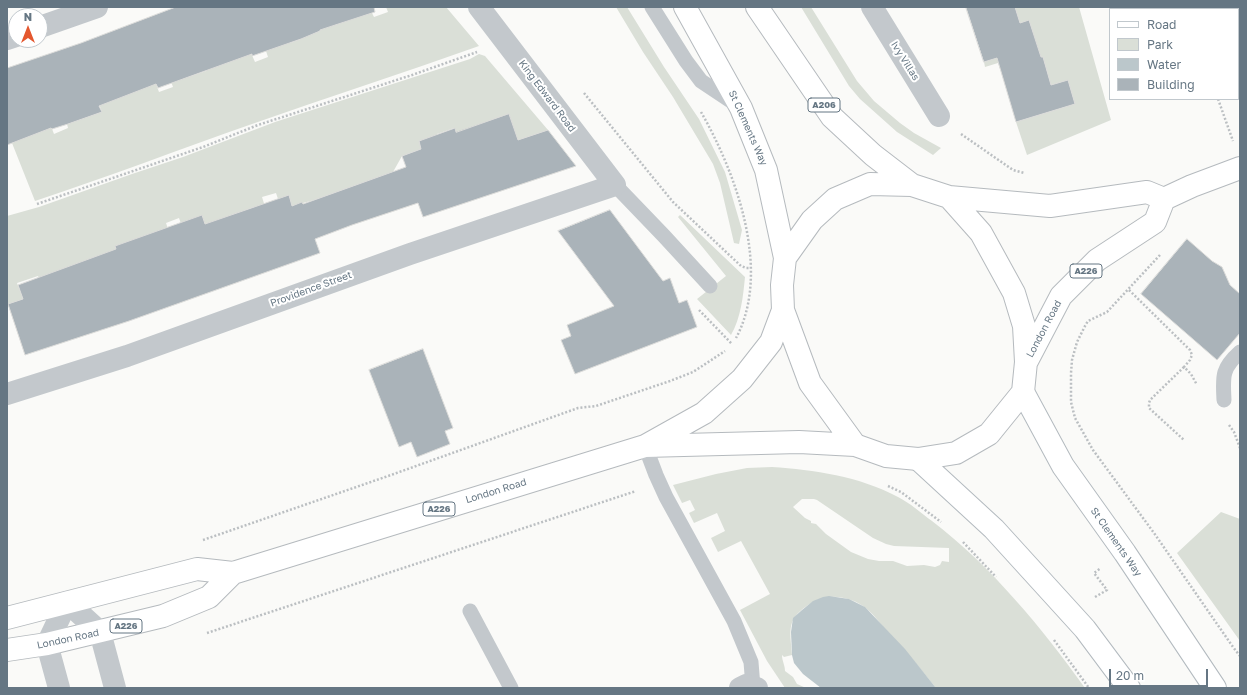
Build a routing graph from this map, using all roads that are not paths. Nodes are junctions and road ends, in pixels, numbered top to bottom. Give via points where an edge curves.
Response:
1 (97, 7) edge
2 (479, 7) edge
3 (652, 7) edge
4 (685, 7) edge
5 (757, 7) edge
6 (872, 7) edge
7 (48, 24) edge
8 (741, 108) junction
9 (939, 116) dead end
10 (1240, 168) edge
11 (615, 185) junction
12 (912, 185) junction
13 (949, 197) junction
14 (1164, 199) junction
15 (785, 258) junction
16 (710, 286) dead end
17 (783, 310) junction
18 (1240, 352) edge
19 (1026, 362) junction
20 (1023, 392) junction
21 (7, 394) edge
22 (1224, 400) dead end
23 (854, 445) junction
24 (645, 446) junction
25 (918, 459) junction
26 (233, 573) junction
27 (67, 602) junction
28 (470, 611) dead end
29 (7, 618) edge
30 (100, 632) junction
31 (47, 644) junction
32 (7, 650) edge
33 (59, 688) edge
34 (115, 688) edge
35 (510, 688) edge
36 (750, 688) edge
37 (1129, 688) edge
38 (1215, 688) edge

1 - 7 street
2 - 11 street, King Edward Road
3 - 8 lane via 701,81
4 - 8 main road, St Clements Way
5 - 12 main road, A206 via 832,117 873,155
6 - 9 street, Ivy Villas
8 - 15 main road, St Clements Way via 766,170
10 - 14 main road
11 - 16 lane
11 - 21 street, Providence Street via 410,254 127,356
12 - 13 main road
12 - 15 main road via 870,184 835,198 812,220
13 - 14 main road via 1050,206 1147,192
13 - 19 main road via 981,233 1014,293 1024,326
14 - 19 main road, London Road / A226 via 1155,222 1097,260 1061,296
15 - 17 main road
17 - 23 main road via 810,383
17 - 24 main road, London Road / A226 via 770,342 742,380 704,413
18 - 22 lane via 1224,371
19 - 20 main road
20 - 25 main road, London Road via 989,434 956,453
20 - 38 main road, St Clements Way via 1063,466 1125,553
23 - 24 main road, London Road / A226 via 799,442
23 - 25 main road, London Road via 886,456
24 - 26 main road, London Road / A226
24 - 36 lane via 660,484 734,621 751,662
25 - 37 main road via 994,529 1085,629
26 - 27 main road, London Road via 197,569
26 - 30 main road, London Road / A226 via 209,598 163,616
27 - 29 main road, London Road
27 - 30 street
27 - 31 street
28 - 35 lane
30 - 31 main road, London Road / A226
30 - 34 street
31 - 32 main road, London Road / A226
31 - 33 street

